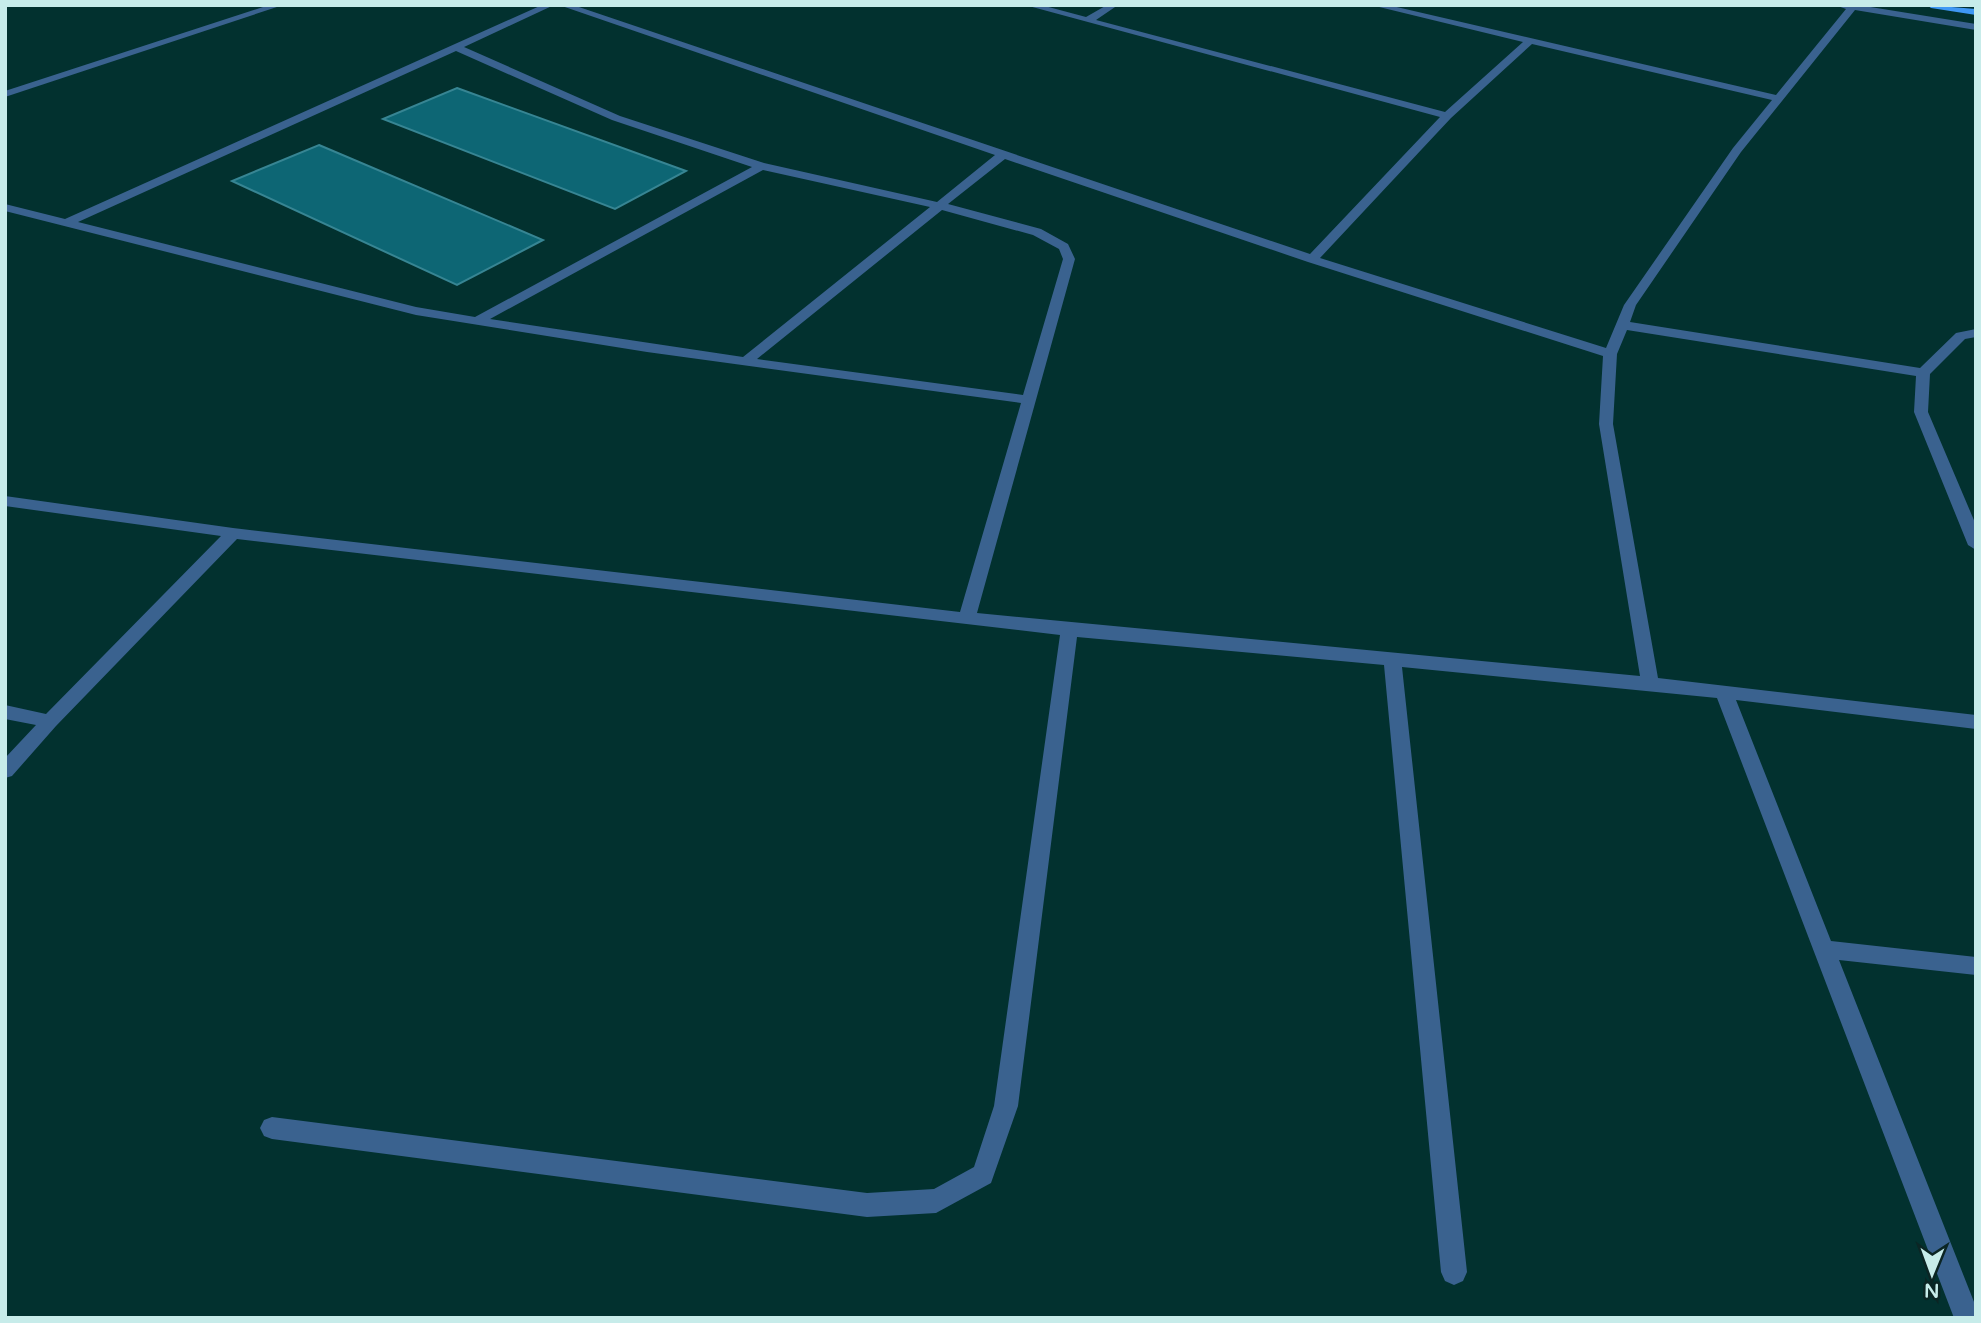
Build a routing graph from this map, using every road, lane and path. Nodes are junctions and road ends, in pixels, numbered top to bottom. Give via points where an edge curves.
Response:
1 (279, 5) edge
2 (550, 5) edge
3 (563, 5) edge
4 (1029, 5) edge
5 (1114, 5) edge
6 (1376, 5) edge
7 (1931, 5) edge
8 (1845, 7) edge
9 (1976, 12) edge
10 (1087, 21) junction
11 (1976, 27) edge
12 (1530, 41) junction
13 (456, 47) junction
14 (5, 94) edge
15 (1779, 99) junction
16 (1447, 116) junction
17 (1004, 154) junction
18 (761, 166) junction
19 (941, 206) junction
20 (5, 207) edge
21 (65, 223) junction
22 (1312, 259) junction
23 (477, 321) junction
24 (1622, 325) junction
25 (1976, 333) edge
26 (1610, 354) junction
27 (746, 361) junction
28 (1923, 373) junction
29 (1028, 400) junction
30 (5, 501) edge
31 (1958, 506) junction
32 (1976, 510) edge
33 (233, 533) junction
34 (1976, 545) edge
35 (967, 618) junction
36 (1069, 630) junction
37 (1392, 660) junction
38 (1650, 683) junction
39 (1725, 694) junction
40 (5, 712) edge
41 (50, 721) junction
42 (1975, 723) edge
43 (5, 771) edge
44 (1824, 949) junction
45 (1976, 966) edge
46 (272, 1128) dead end
47 (1454, 1272) dead end
48 (1967, 1318) edge

1 - 14 street
2 - 13 street
3 - 17 street
4 - 10 street
5 - 10 street
6 - 12 street
7 - 9 main road
8 - 11 street
8 - 15 street
10 - 16 street
12 - 15 street
12 - 16 street
13 - 18 street via 616,118
13 - 21 street
15 - 24 street via 1737,150 1630,305
16 - 22 street
17 - 19 street
17 - 22 street
18 - 19 street
18 - 23 street
19 - 27 street
19 - 29 street via 1037,232 1064,247 1069,259
20 - 21 street
21 - 23 street via 416,311
22 - 26 street
23 - 27 street
24 - 26 street
24 - 28 street
25 - 28 street via 1961,336
26 - 38 street via 1606,424
27 - 29 street
28 - 31 street via 1921,412
29 - 35 street
30 - 33 street
31 - 32 street
31 - 34 street
33 - 35 street
33 - 41 street
35 - 36 street
36 - 37 street
36 - 46 street via 1006,1106 983,1175 936,1201 867,1205
37 - 38 street
37 - 47 street
38 - 39 street
39 - 42 street
39 - 44 street
40 - 41 street
41 - 43 street
44 - 45 street
44 - 48 street

